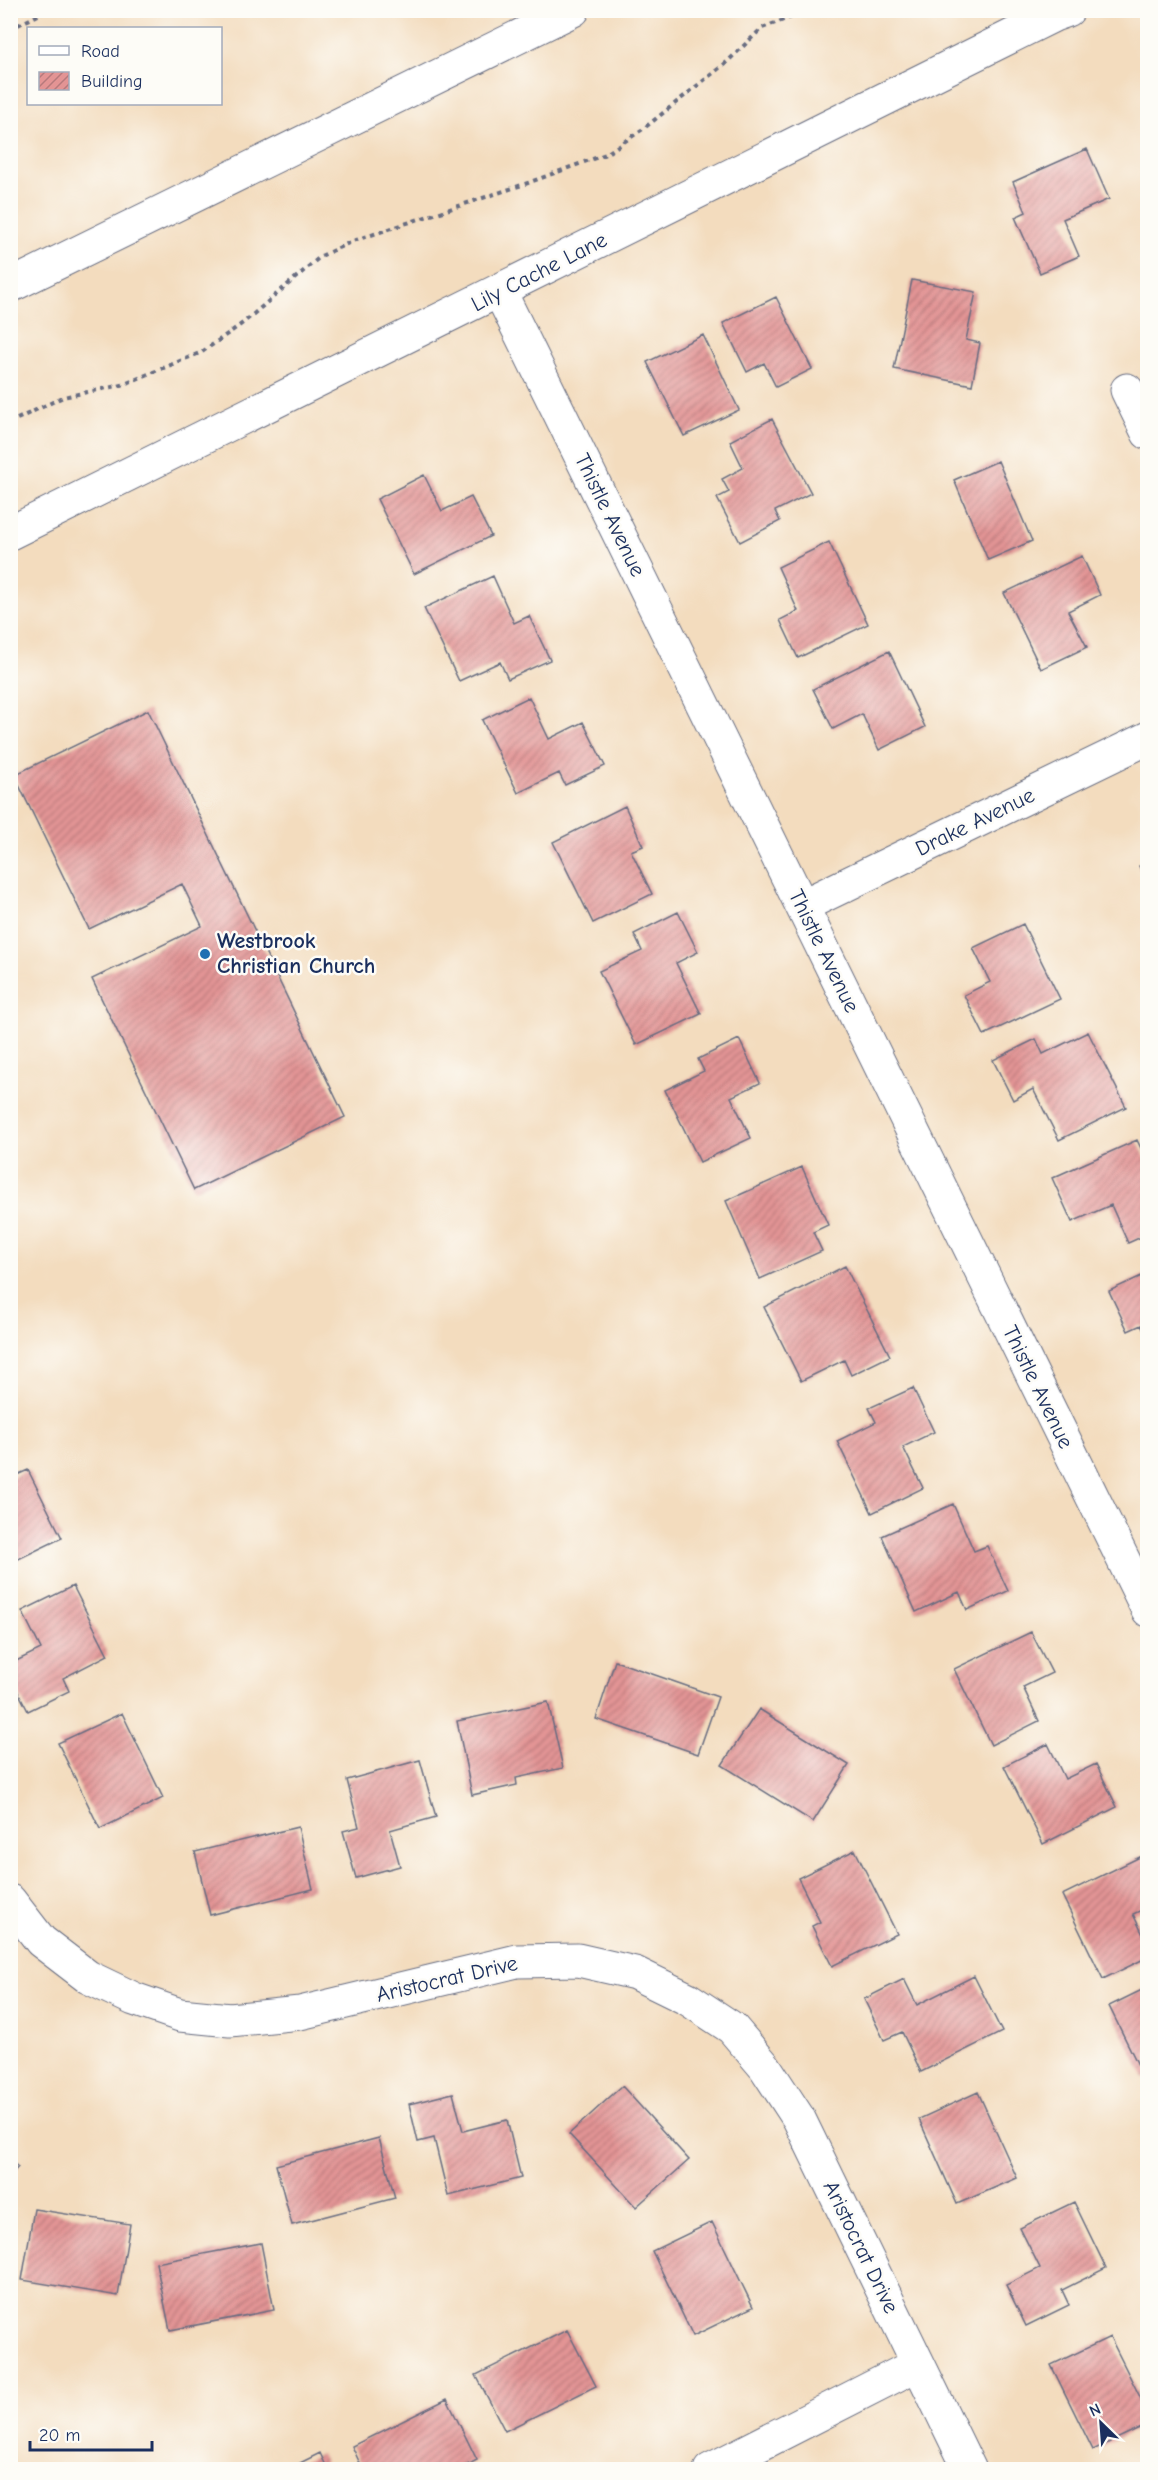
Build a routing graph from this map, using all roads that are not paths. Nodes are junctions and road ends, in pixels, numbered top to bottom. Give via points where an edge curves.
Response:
1 (573, 10) edge
2 (1068, 10) edge
3 (10, 286) edge
4 (500, 292) junction
5 (1127, 390) dead end
6 (1148, 433) edge
7 (10, 533) edge
8 (1148, 738) edge
9 (802, 906) junction
10 (1148, 1610) edge
11 (10, 1900) edge
12 (918, 2364) junction
13 (710, 2469) edge
14 (970, 2469) edge

1 - 3 street
2 - 4 street, Lily Cache Lane
4 - 7 street, Lily Cache Lane
4 - 9 street, Thistle Avenue
5 - 6 street
8 - 9 street, Drake Avenue
9 - 10 street, Thistle Avenue
11 - 12 street, Aristocrat Drive via 41,1941 88,1977 180,2015 230,2020 300,2013 518,1961 578,1960 635,1973 688,1999 732,2028 765,2067 799,2119
12 - 13 street
12 - 14 street, Aristocrat Drive

